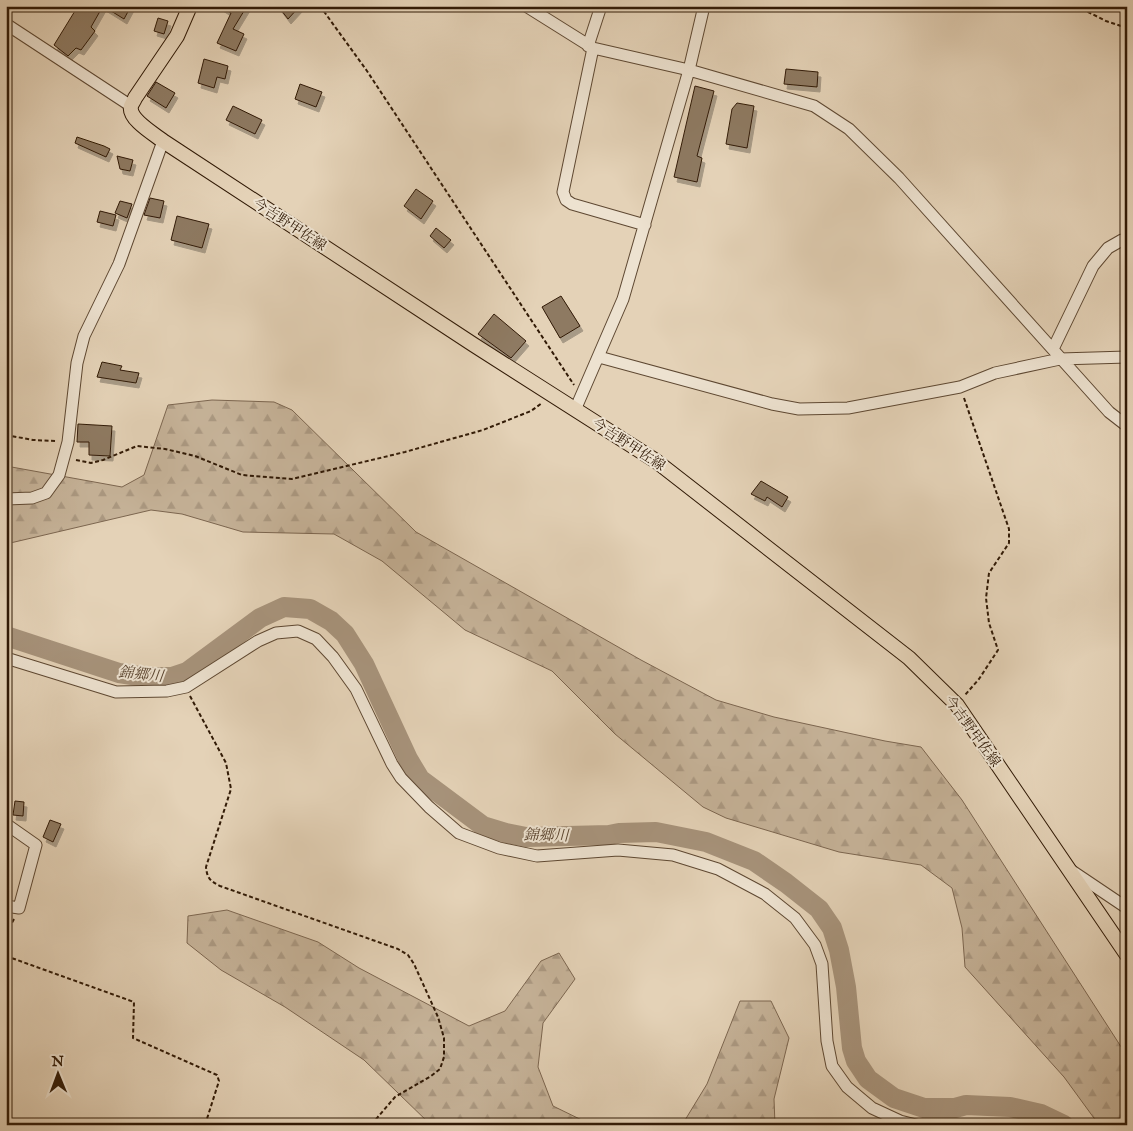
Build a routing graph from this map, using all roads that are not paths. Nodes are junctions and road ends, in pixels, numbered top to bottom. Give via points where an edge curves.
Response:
1 (190, 6) edge
2 (526, 6) edge
3 (601, 6) edge
4 (704, 6) edge
5 (6, 24) edge
6 (590, 47) junction
7 (689, 70) junction
8 (131, 106) junction
9 (163, 141) junction
10 (645, 225) junction
11 (1127, 240) edge
12 (1057, 354) junction
13 (599, 357) junction
14 (1127, 357) edge
15 (575, 410) junction
16 (1127, 426) edge
17 (6, 499) edge
18 (6, 658) edge
19 (6, 824) edge
20 (1068, 868) junction
21 (6, 906) edge
22 (1127, 908) edge
23 (1127, 955) edge
24 (916, 1125) edge

1 - 8 main road via 177,36
2 - 6 street
3 - 6 street
4 - 7 street
5 - 8 street
6 - 7 street
6 - 10 street via 563,192 572,204
7 - 10 street
7 - 12 street via 814,106 850,129 899,178
8 - 9 main road, 今吉野甲佐線 via 132,115
9 - 15 main road, 今吉野甲佐線
9 - 17 street via 119,264 84,336 77,363 68,442 58,475 46,492 32,498
10 - 13 street via 624,299
11 - 12 street via 1108,248 1093,266
12 - 13 street via 960,387 848,408 799,409
12 - 14 street
12 - 16 street via 1109,412
13 - 15 street
15 - 20 main road, 今吉野甲佐線 via 687,484 909,658 957,705
18 - 24 street via 116,692 167,692 186,687 276,633 298,631 316,639 356,689 401,778 459,833 499,848 537,856 618,850 673,855 718,869 765,894 795,918 815,945 822,964 832,1066 847,1087 872,1108
19 - 21 street via 36,845 19,908
20 - 22 street
20 - 23 main road, 今吉野甲佐線

